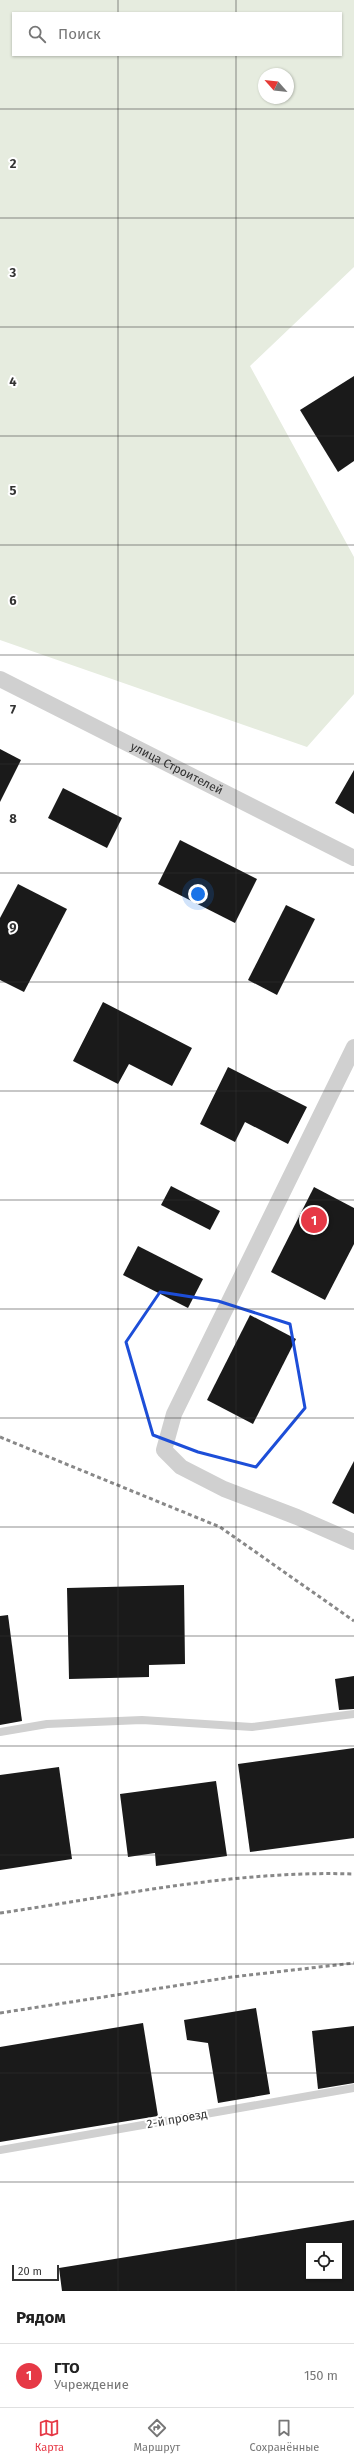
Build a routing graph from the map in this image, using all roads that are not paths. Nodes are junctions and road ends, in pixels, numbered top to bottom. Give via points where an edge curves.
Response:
1 (0, 679) edge
2 (354, 858) edge
3 (354, 1047) edge
4 (354, 1542) edge
5 (354, 1714) edge
6 (0, 1732) edge
7 (354, 2088) edge
8 (0, 2150) edge

1 - 2 street, улица Строителей
3 - 4 street via 174,1414 164,1450 181,1467 224,1489
5 - 6 lane via 252,1727 142,1720 47,1724
7 - 8 lane, 2-й проезд

